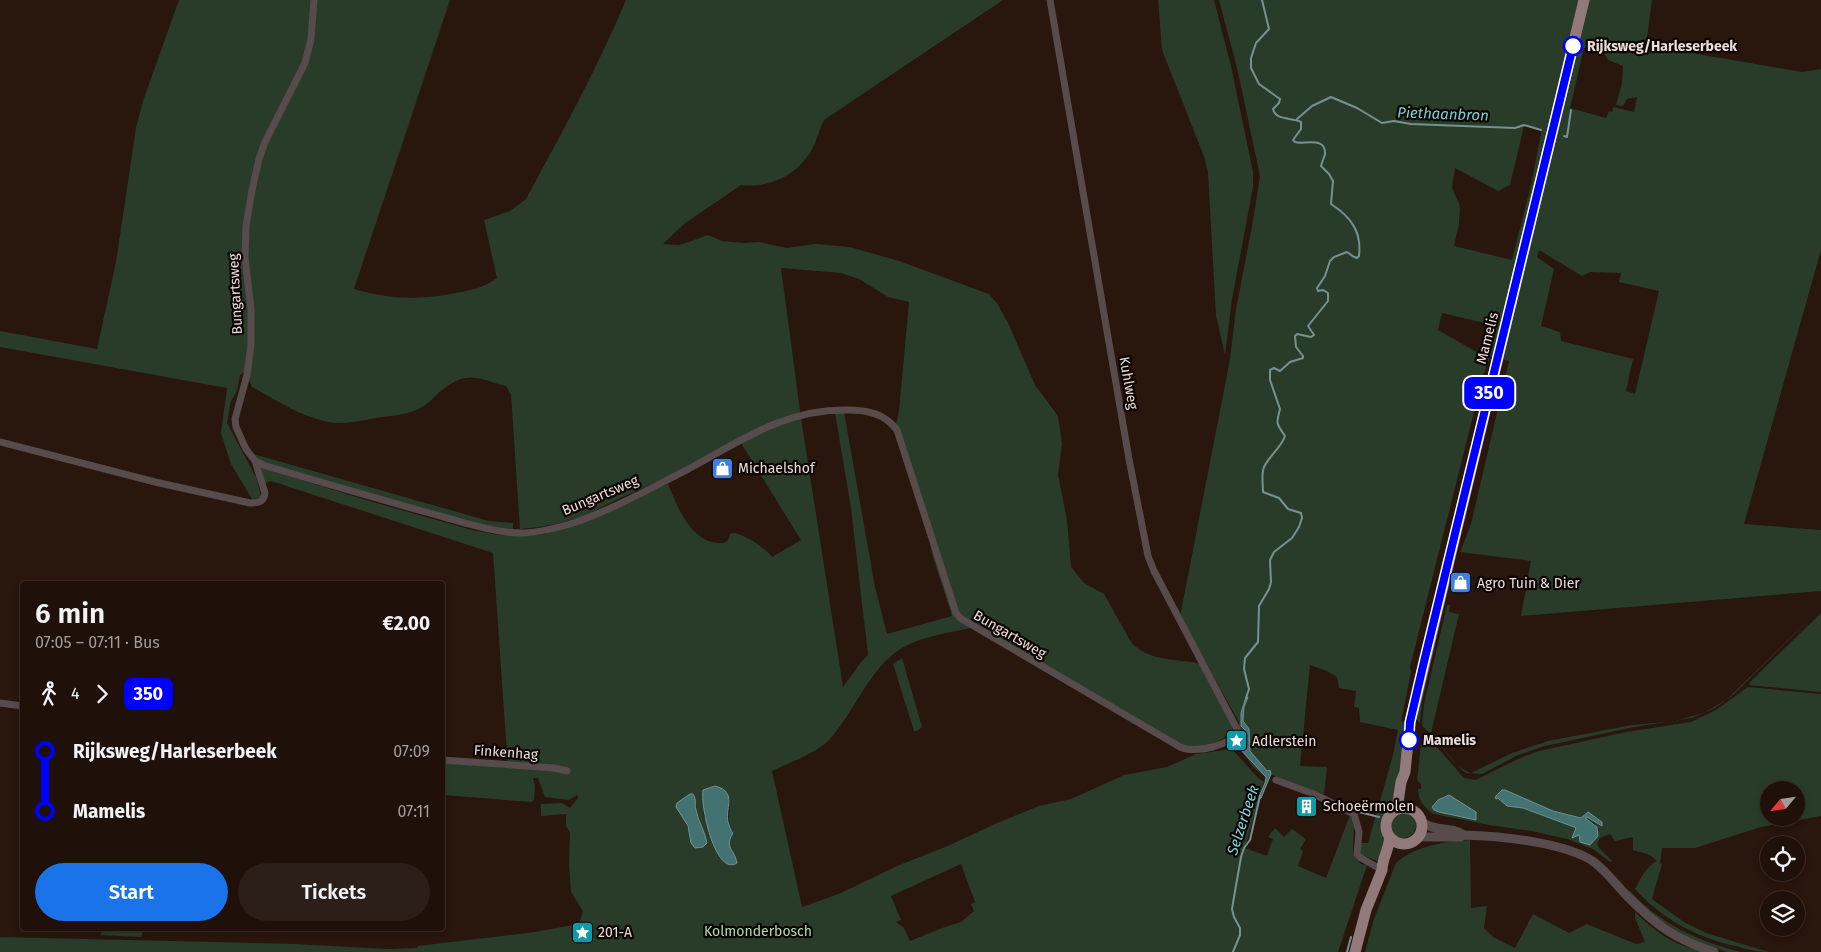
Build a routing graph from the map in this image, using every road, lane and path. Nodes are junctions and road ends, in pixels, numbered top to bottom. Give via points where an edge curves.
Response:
1 (314, 0) edge
2 (1050, 0) edge
3 (1584, 0) edge
4 (0, 442) edge
5 (256, 461) junction
6 (0, 703) edge
7 (20, 706) edge
8 (1221, 745) joint
9 (445, 760) edge
10 (567, 770) dead end
11 (1405, 772) junction
12 (1276, 780) dead end
13 (1397, 809) junction
14 (1411, 809) junction
15 (1422, 822) junction
16 (1464, 835) junction
17 (1390, 837) junction
18 (1418, 837) junction
19 (1402, 844) junction
20 (1382, 870) junction
21 (1354, 952) edge
22 (1714, 952) edge

1 - 5 street, Bungartsweg via 311,40 305,63 265,142 246,226 251,345 247,375 235,418 240,437
2 - 8 street, Kuhlweg via 1144,540 1154,571 1237,729
3 - 11 main road, Mamelis via 1410,722
4 - 5 street via 250,503 261,502 266,493
5 - 8 street, Bungartsweg via 311,480 449,518 495,530 526,533 570,524 594,514 793,416 823,411 869,411 886,419 897,430 956,614 960,618 1184,749
6 - 7 street
9 - 10 street, Finkenhag
11 - 13 main road, Mamelis
11 - 14 main road, Mamelis
12 - 20 street via 1354,814 1359,832 1357,854
13 - 14 main road
13 - 17 main road via 1386,822
14 - 15 main road
15 - 16 street via 1432,828
15 - 18 main road
16 - 18 street
16 - 22 street via 1538,843 1585,857 1602,869 1665,930
17 - 19 main road
17 - 20 main road
18 - 19 main road
19 - 20 main road
20 - 21 main road

